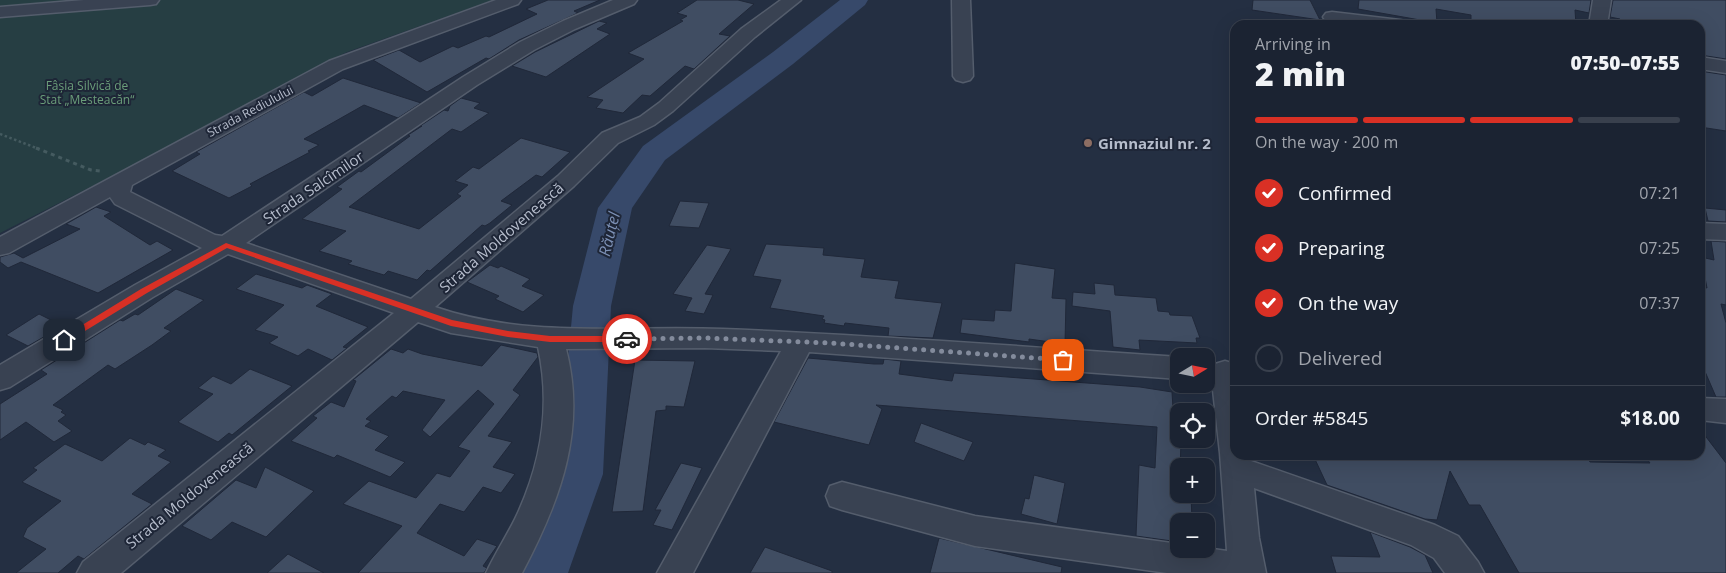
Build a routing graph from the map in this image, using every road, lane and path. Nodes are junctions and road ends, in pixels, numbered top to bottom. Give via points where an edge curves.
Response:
1 (150, 0) edge
2 (512, 0) edge
3 (628, 0) edge
4 (792, 0) edge
5 (961, 0) edge
6 (1602, 0) edge
7 (0, 12) edge
8 (1599, 20) edge
9 (1705, 64) edge
10 (1726, 67) edge
11 (963, 76) dead end
12 (0, 134) edge
13 (121, 181) junction
14 (1705, 231) edge
15 (1726, 232) edge
16 (226, 245) junction
17 (0, 247) edge
18 (415, 310) junction
19 (556, 339) junction
20 (800, 342) junction
21 (1170, 367) edge
22 (1222, 372) edge
23 (0, 379) edge
24 (1705, 409) edge
25 (1726, 411) edge
26 (1230, 422) edge
27 (1236, 460) edge
28 (1238, 460) edge
29 (842, 496) dead end
30 (1248, 571) edge
31 (95, 573) edge
32 (504, 573) edge
33 (675, 573) edge
34 (1466, 573) edge

1 - 7 street
2 - 13 street, Strada Rediulului via 336,65
3 - 16 street, Strada Salcîmilor via 568,25 470,81
4 - 18 street, Strada Moldovenească via 748,32 719,61 653,116 610,138 566,182
5 - 11 street
6 - 8 street
9 - 10 street
12 - 13 path via 91,170 115,170 122,174
13 - 16 street via 118,192 123,199 209,242
13 - 17 street, Strada Rediulului
14 - 15 street
16 - 18 street
16 - 23 street, Strada Salcîmilor
18 - 19 street via 451,323
18 - 31 street, Strada Moldovenească
19 - 20 street via 705,338
19 - 32 street via 561,391 560,426 536,509
20 - 21 street
20 - 33 street
22 - 26 street
24 - 25 street
27 - 30 street
28 - 34 street via 1423,534 1446,547
29 - 30 street via 975,531

